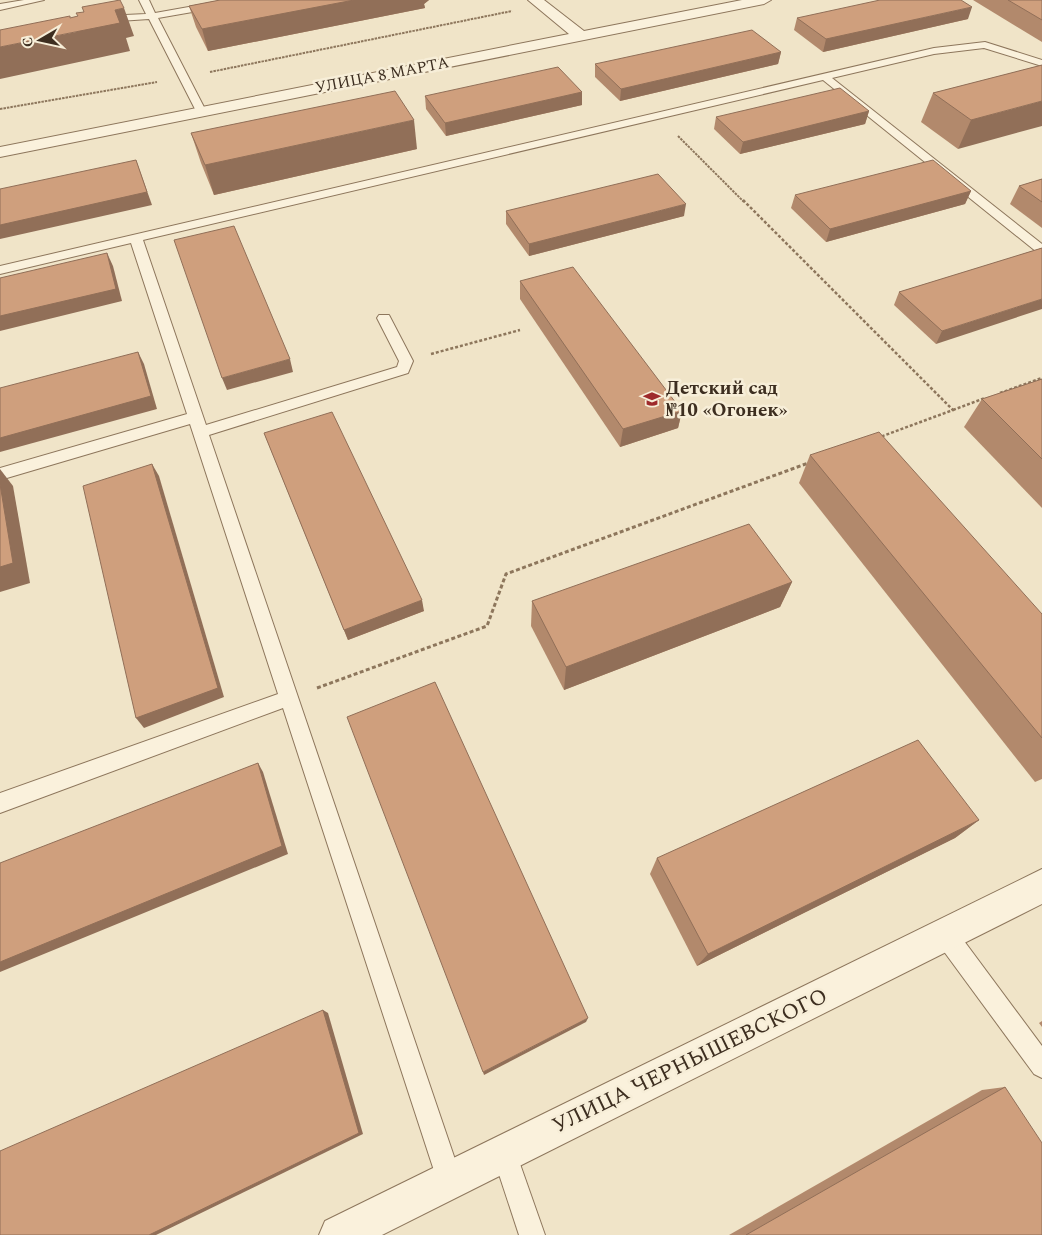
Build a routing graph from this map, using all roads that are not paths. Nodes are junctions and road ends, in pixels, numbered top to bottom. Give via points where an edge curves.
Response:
1 (39, 0) edge
2 (144, 0) edge
3 (244, 0) edge
4 (764, 0) edge
5 (537, 3) edge
6 (0, 7) edge
7 (154, 16) junction
8 (102, 17) edge
9 (580, 36) junction
10 (1042, 63) edge
11 (824, 77) junction
12 (201, 111) junction
13 (0, 152) edge
14 (136, 238) junction
15 (1042, 250) edge
16 (0, 270) edge
17 (384, 318) dead end
18 (198, 424) junction
19 (0, 474) edge
20 (289, 698) junction
21 (0, 803) edge
22 (1042, 886) edge
23 (945, 934) junction
24 (1042, 1066) edge
25 (504, 1153) junction
26 (449, 1180) junction
27 (339, 1235) edge
28 (532, 1235) edge

1 - 6 lane
2 - 7 lane
3 - 7 lane
4 - 9 street, УЛИЦА 8 МАРТА
5 - 9 street
7 - 8 lane
7 - 12 lane
9 - 12 street, УЛИЦА 8 МАРТА
10 - 11 lane via 984,46 934,51
11 - 14 lane
11 - 15 lane
12 - 13 street, УЛИЦА 8 МАРТА
14 - 16 lane
14 - 18 lane
17 - 18 lane via 406,361 403,370
18 - 19 lane
18 - 20 lane
20 - 21 lane
20 - 26 lane
22 - 23 street, УЛИЦА ЧЕРНЫШЕВСКОГО
23 - 24 lane
23 - 25 street, УЛИЦА ЧЕРНЫШЕВСКОГО
25 - 26 street, УЛИЦА ЧЕРНЫШЕВСКОГО
25 - 28 lane
26 - 27 street, УЛИЦА ЧЕРНЫШЕВСКОГО

